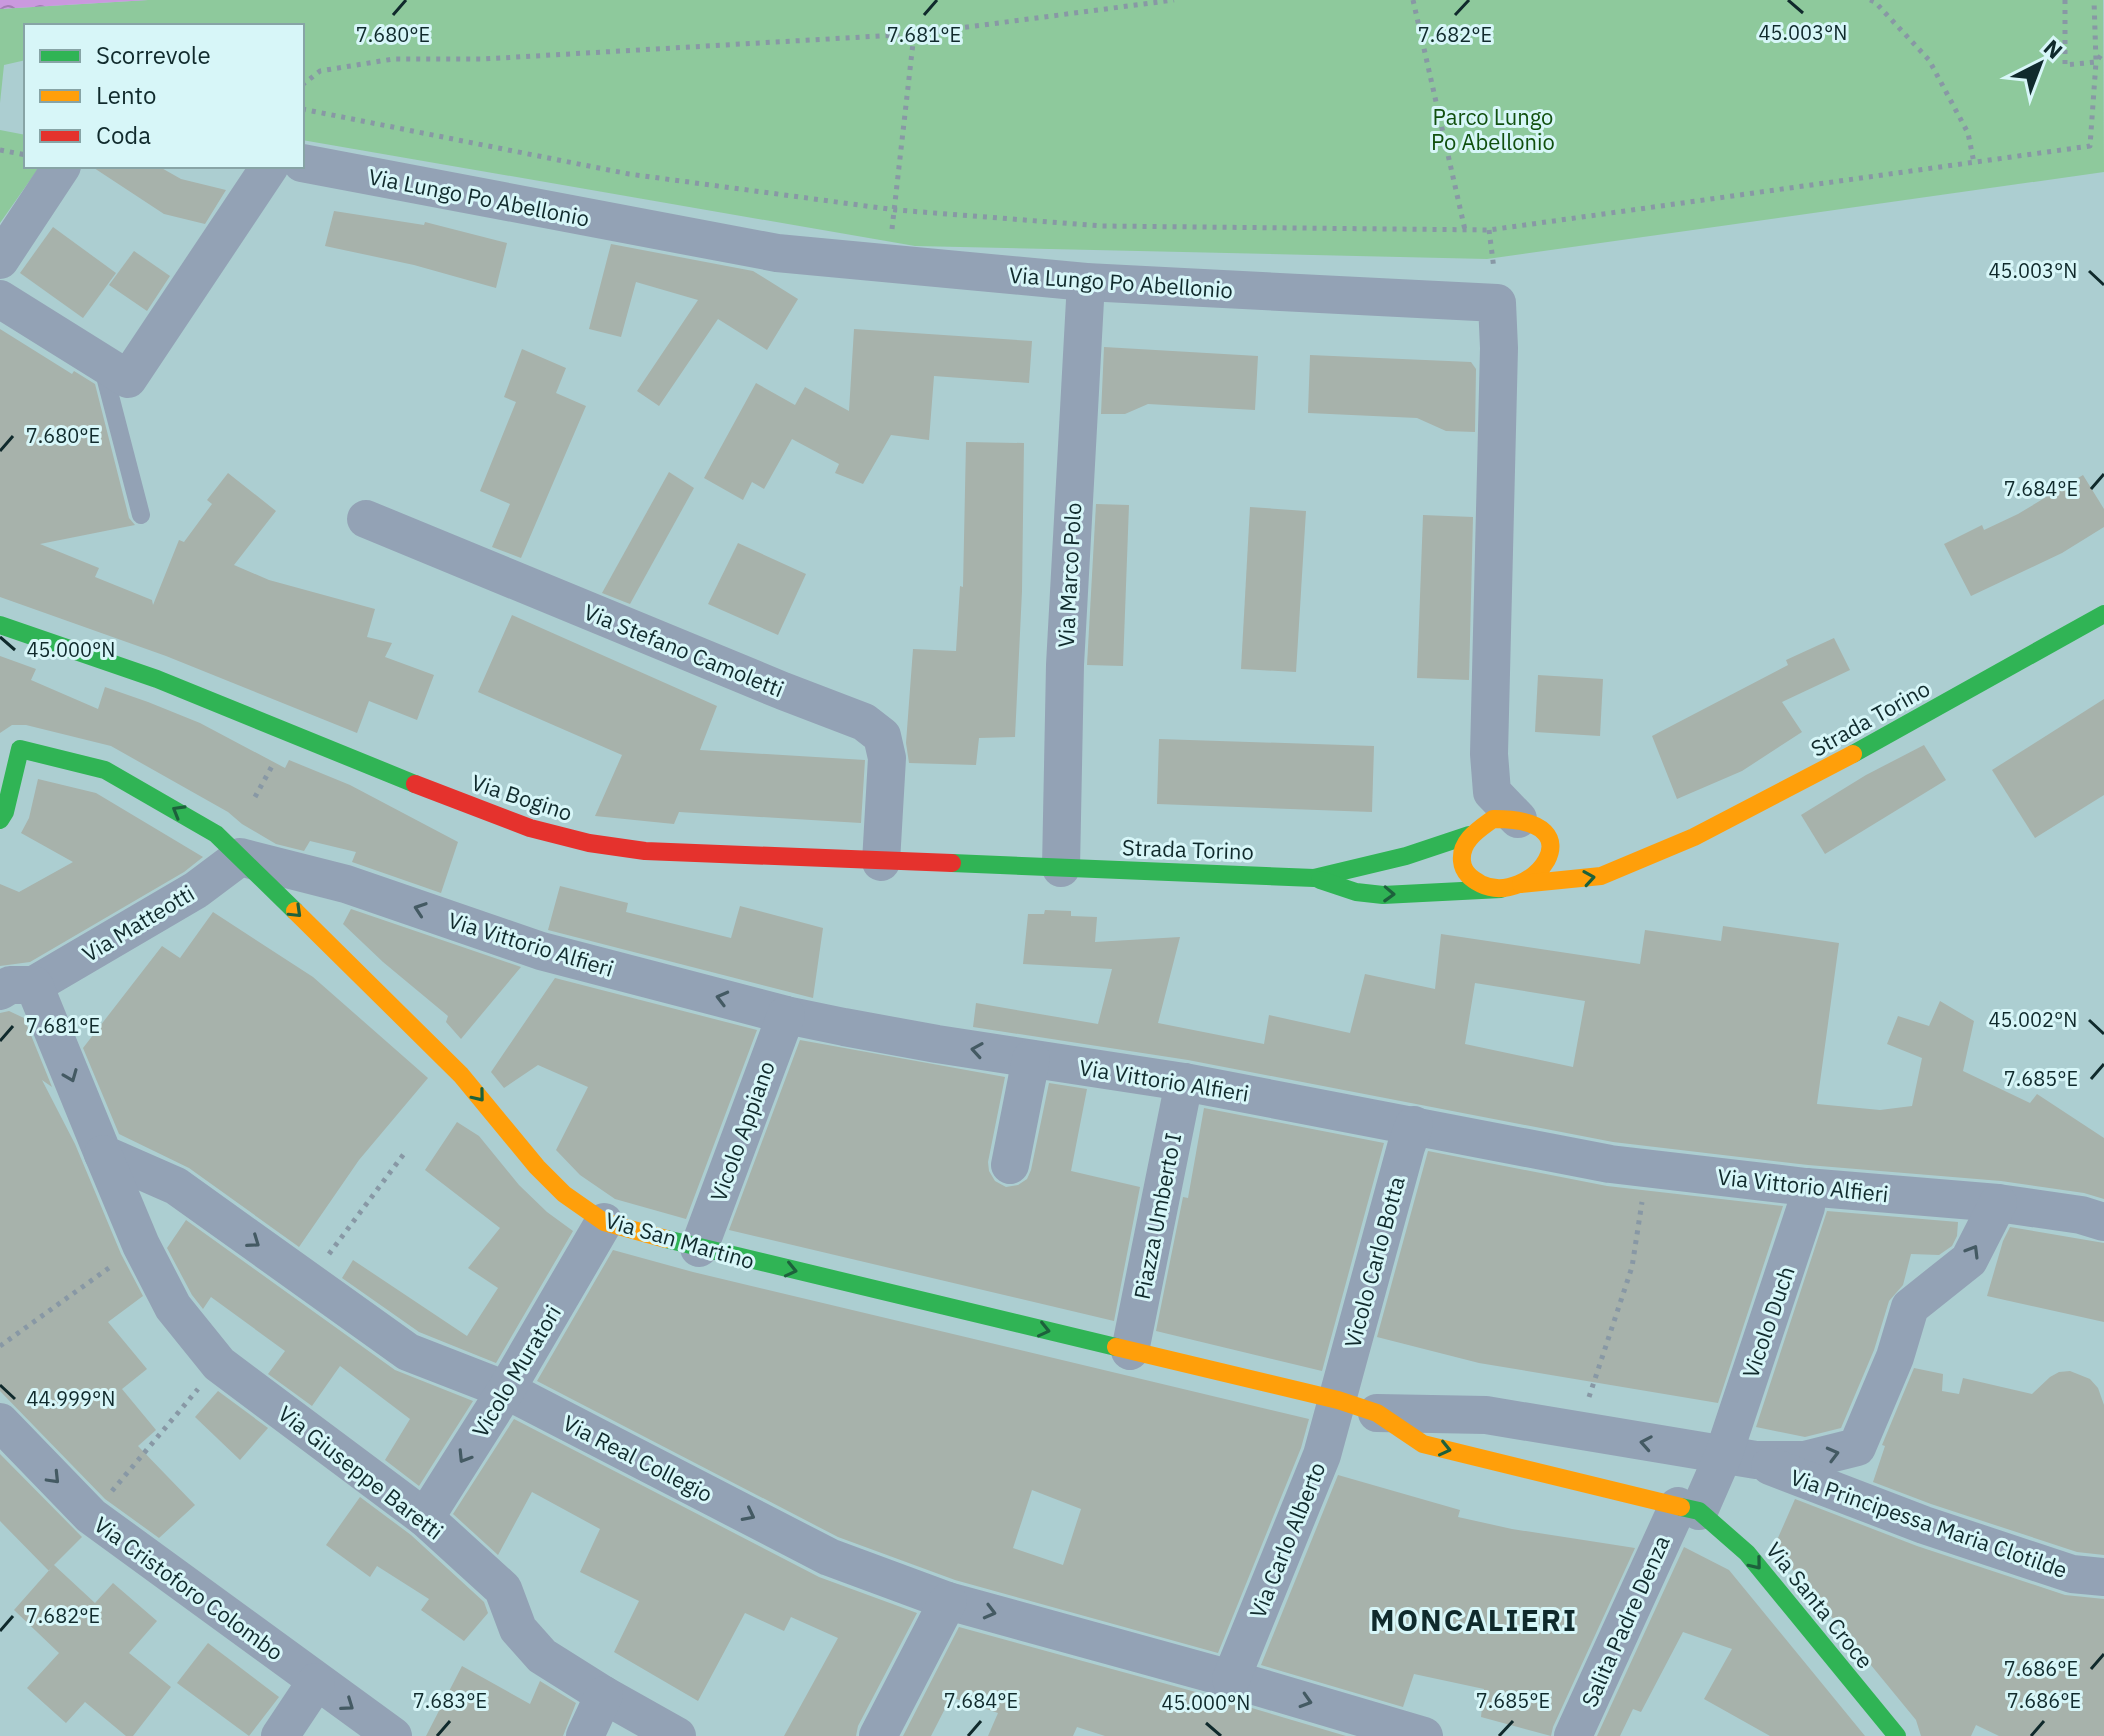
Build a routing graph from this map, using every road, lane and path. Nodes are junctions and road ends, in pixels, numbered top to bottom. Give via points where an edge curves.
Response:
1 (1174, 0) edge
2 (1413, 0) edge
3 (1870, 0) edge
4 (2065, 0) edge
5 (2094, 0) edge
6 (914, 34) junction
7 (2104, 51) edge
8 (2096, 62) junction
9 (304, 83) edge
10 (304, 109) edge
11 (0, 150) edge
12 (24, 155) edge
13 (304, 163) edge
14 (1974, 163) junction
15 (61, 168) edge
16 (268, 168) edge
17 (896, 210) junction
18 (1465, 230) junction
19 (0, 260) edge
20 (882, 265) junction
21 (1086, 282) junction
22 (0, 299) edge
23 (114, 371) junction
24 (141, 515) dead end
25 (366, 519) dead end
26 (2104, 614) edge
27 (0, 625) edge
28 (10, 747) edge
29 (1489, 754) junction
30 (0, 820) edge
31 (1532, 826) junction
32 (1472, 833) junction
33 (1568, 847) dead end
34 (1623, 847) dead end
35 (1653, 852) junction
36 (240, 857) junction
37 (881, 862) junction
38 (1061, 868) junction
39 (1314, 878) junction
40 (1521, 884) junction
41 (1502, 889) junction
42 (17, 988) edge
43 (786, 1015) junction
44 (1031, 1059) junction
45 (1184, 1082) junction
46 (1414, 1125) junction
47 (406, 1151) dead end
48 (103, 1154) junction
49 (1010, 1165) dead end
50 (1806, 1187) junction
51 (1643, 1191) dead end
52 (1998, 1203) junction
53 (604, 1222) junction
54 (2104, 1222) edge
55 (141, 1245) junction
56 (699, 1248) junction
57 (309, 1281) junction
58 (0, 1346) edge
59 (1130, 1351) junction
60 (219, 1364) junction
61 (1591, 1385) dead end
62 (506, 1390) junction
63 (1338, 1400) junction
64 (1377, 1413) junction
65 (0, 1422) edge
66 (1739, 1458) junction
67 (1688, 1508) junction
68 (91, 1516) junction
69 (425, 1518) junction
70 (2104, 1577) edge
71 (948, 1601) junction
72 (1231, 1679) junction
73 (316, 1682) junction
74 (604, 1695) junction
75 (280, 1736) edge
76 (393, 1736) edge
77 (585, 1736) edge
78 (677, 1736) edge
79 (878, 1736) edge
80 (1424, 1736) edge
81 (1573, 1736) edge
82 (1897, 1736) edge

1 - 6 path
2 - 18 path
3 - 14 path via 1929,60 1968,133
4 - 8 path via 2065,65
5 - 8 path
6 - 9 path via 483,59 393,59 320,71
6 - 17 path
7 - 8 path
8 - 14 path via 2090,146
10 - 17 path via 629,174
11 - 12 path
13 - 20 street, Via Lungo Po Abellonio via 777,253
14 - 18 path
15 - 19 street
16 - 23 street
17 - 18 path via 1102,226
17 - 20 path
20 - 21 street, Via Lungo Po Abellonio
21 - 29 street, Via Lungo Po Abellonio via 1497,303
21 - 38 street, Via Marco Polo via 1067,620
22 - 23 street
23 - 24 lane
25 - 37 street, Via Stefano Camoletti via 864,722 882,736 887,758
26 - 35 main road, Strada Torino via 1791,787
27 - 37 main road, Via Bogino via 157,679 530,828 645,851
28 - 30 main road
36 -> 28 main road, Via San Martino via 216,834 105,770
29 - 31 street, Via Lungo Po Abellonio via 1492,792
29 - 32 street, Via Lungo Po Abellonio via 1476,784
31 - 32 main road, Strada Torino via 1493,819
31 - 33 main road
31 - 40 main road, Strada Torino via 1551,845 1550,857
32 - 39 main road, Strada Torino via 1406,856
32 - 41 main road via 1462,847 1463,872 1473,881
34 - 35 main road, Strada Torino
40 -> 35 main road, Strada Torino via 1601,876
36 - 42 street, Via Matteotti via 196,890
43 -> 36 street, Via Vittorio Alfieri via 541,951 346,884
36 -> 53 main road, Via San Martino via 461,1075 537,1167
37 - 38 main road, Via Bogino
38 - 39 main road, Strada Torino
39 -> 41 main road, Strada Torino via 1383,895
40 - 41 main road, Strada Torino
42 -> 48 street
44 -> 43 street, Via Vittorio Alfieri
43 - 56 street, Vicolo Appiano
44 - 45 street, Via Vittorio Alfieri
44 - 49 street
45 - 46 street, Via Vittorio Alfieri
45 - 59 street, Piazza Umberto I
46 - 50 street, Via Vittorio Alfieri via 1610,1164
46 - 63 street, Vicolo Carlo Botta
47 - 57 path
48 - 55 street, Via Giuseppe Baretti
48 -> 57 street, Via Real Collegio via 176,1186
50 - 52 street, Via Vittorio Alfieri
50 - 66 street, Vicolo Duch via 1806,1207
51 - 61 path via 1632,1267
52 - 54 street, Via Vittorio Alfieri
66 -> 52 street via 1805,1460 1857,1447 1910,1307 1969,1260
53 - 56 main road, Via San Martino
53 - 62 street, Vicolo Muratori
55 - 58 path
55 - 60 street, Via Giuseppe Baretti via 173,1307
56 -> 59 main road, Via San Martino
57 - 62 street, Via Real Collegio via 408,1352
59 - 63 main road, Via San Martino
60 - 68 path
60 - 69 street, Via Giuseppe Baretti
62 -> 69 street, Vicolo Muratori
62 -> 71 street, Via Real Collegio via 829,1557
63 - 64 main road, Via San Martino
63 - 72 street, Via Carlo Alberto via 1322,1455
66 -> 64 street via 1486,1415
64 -> 67 main road, Via San Martino via 1423,1444
65 -> 68 street, Via Cristoforo Colombo
66 - 67 street, Vicolo Duch
66 - 70 street, Via Principessa Maria Clotilde via 2072,1574
67 - 81 street, Salita Padre Denza
67 -> 82 main road, Via Santa Croce via 1747,1553
68 - 73 street, Via Cristoforo Colombo
69 - 74 street, Via Giuseppe Baretti via 503,1589 518,1629 542,1656
71 -> 72 street, Via Real Collegio
71 - 79 street
72 -> 80 street, Via Real Collegio
73 - 75 street
73 -> 76 street, Via Cristoforo Colombo
74 - 77 street
74 - 78 street, Via Giuseppe Baretti

